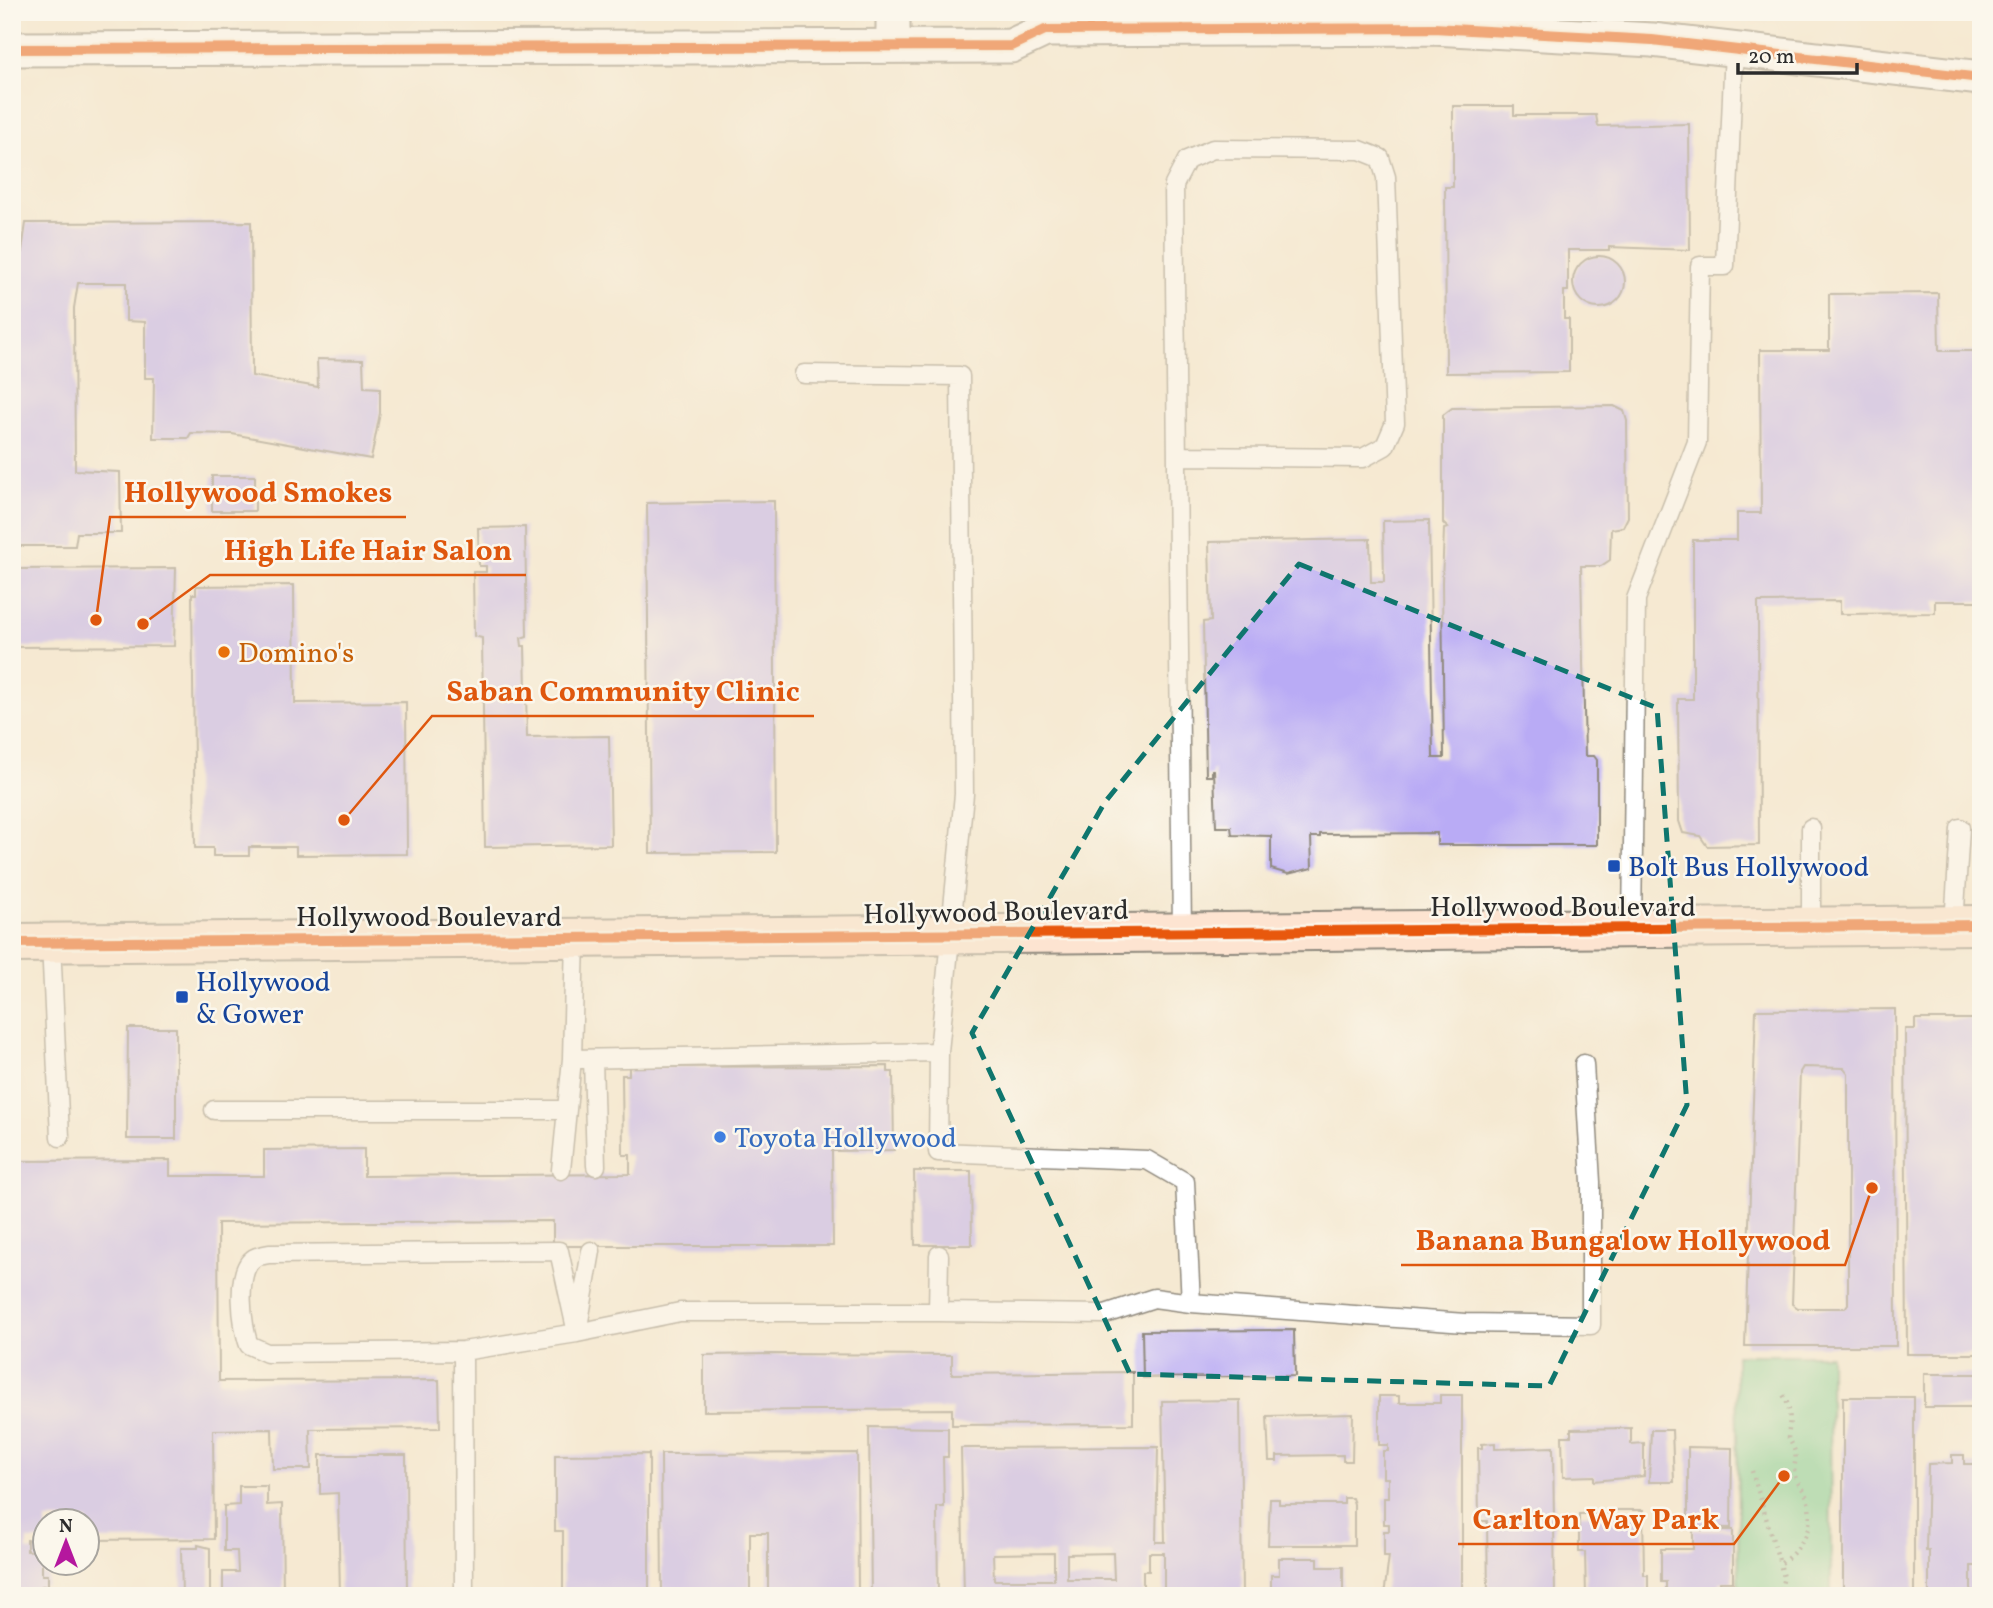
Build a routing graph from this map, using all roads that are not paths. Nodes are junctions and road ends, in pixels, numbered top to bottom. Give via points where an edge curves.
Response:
1 (1435, 20) edge
2 (893, 28) edge
3 (12, 49) edge
4 (1734, 49) junction
5 (1981, 78) edge
6 (804, 374) dead end
7 (1179, 456) junction
8 (1811, 828) dead end
9 (1960, 828) dead end
10 (1967, 925) edge
11 (1811, 927) junction
12 (1632, 928) junction
13 (1182, 932) junction
14 (948, 935) junction
15 (575, 938) junction
16 (12, 943) edge
17 (51, 943) junction
18 (939, 1052) junction
19 (572, 1059) junction
20 (593, 1059) junction
21 (1584, 1064) dead end
22 (214, 1110) dead end
23 (566, 1110) junction
24 (60, 1137) dead end
25 (596, 1167) dead end
26 (561, 1170) dead end
27 (591, 1251) dead end
28 (939, 1255) dead end
29 (1191, 1303) junction
30 (938, 1312) junction
31 (577, 1333) junction
32 (463, 1351) junction
33 (464, 1596) edge

1 - 2 street via 1045,30 1011,46
1 - 4 street
2 - 3 street
4 - 5 street
4 - 12 lane via 1725,266 1700,266 1697,442 1636,599
6 - 14 lane via 960,376 964,794
7 - 7 lane via 1363,458 1385,446 1395,423 1386,177 1380,158 1360,150 1213,149 1187,160 1174,186
7 - 13 lane
8 - 11 lane
9 - 10 lane
10 - 11 main road, Hollywood Boulevard
11 - 12 main road, Hollywood Boulevard
12 - 13 main road, Hollywood Boulevard
13 - 14 main road, Hollywood Boulevard
14 - 15 main road, Hollywood Boulevard
14 - 18 lane
15 - 17 main road, Hollywood Boulevard
15 - 19 lane
16 - 17 main road, Hollywood Boulevard
17 - 24 lane
18 - 20 lane
18 - 29 lane via 938,1152 1147,1160 1185,1182
19 - 20 lane
19 - 23 lane
20 - 25 lane
21 - 29 lane via 1591,1182 1591,1325 1465,1323
22 - 23 lane
23 - 26 lane
27 - 31 lane
28 - 30 lane
29 - 30 lane via 1154,1298 1105,1314
30 - 31 lane via 680,1312
31 - 32 lane
31 - 32 lane via 559,1251 269,1254 253,1259 244,1272 242,1326 249,1345 267,1353
32 - 33 lane

